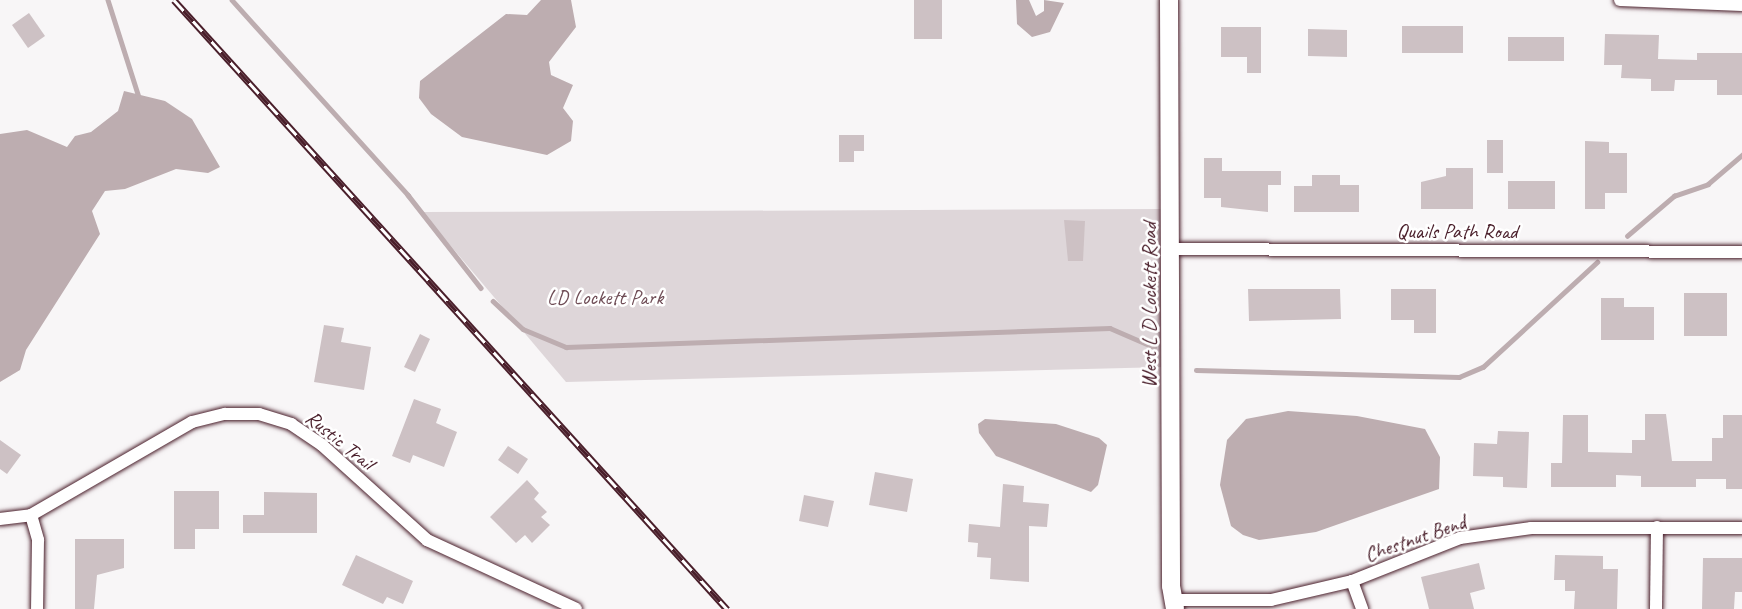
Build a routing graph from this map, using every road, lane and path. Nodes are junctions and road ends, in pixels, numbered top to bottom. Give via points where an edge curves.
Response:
1 (1169, 0) edge
2 (1620, 0) edge
3 (1742, 5) edge
4 (1172, 249) junction
5 (1742, 252) edge
6 (31, 515) junction
7 (0, 519) edge
8 (1657, 527) junction
9 (1742, 528) edge
10 (1352, 581) junction
11 (1175, 604) edge
12 (37, 609) edge
13 (576, 609) edge
14 (1362, 609) edge
15 (1656, 609) edge

1 - 4 main road, West L D Lockett Road
2 - 3 street
4 - 5 street, Quails Path Road
4 - 11 main road, West L D Lockett Road via 1171,586
6 - 7 street, Rustic Trail
6 - 12 street via 38,540
6 - 13 street, Rustic Trail via 192,422 225,414 259,414 291,424 322,446 426,540
8 - 9 street, Chestnut Bend
8 - 10 street, Chestnut Bend via 1531,528 1460,538
8 - 15 street
10 - 11 street, Chestnut Bend via 1270,600
10 - 14 street

